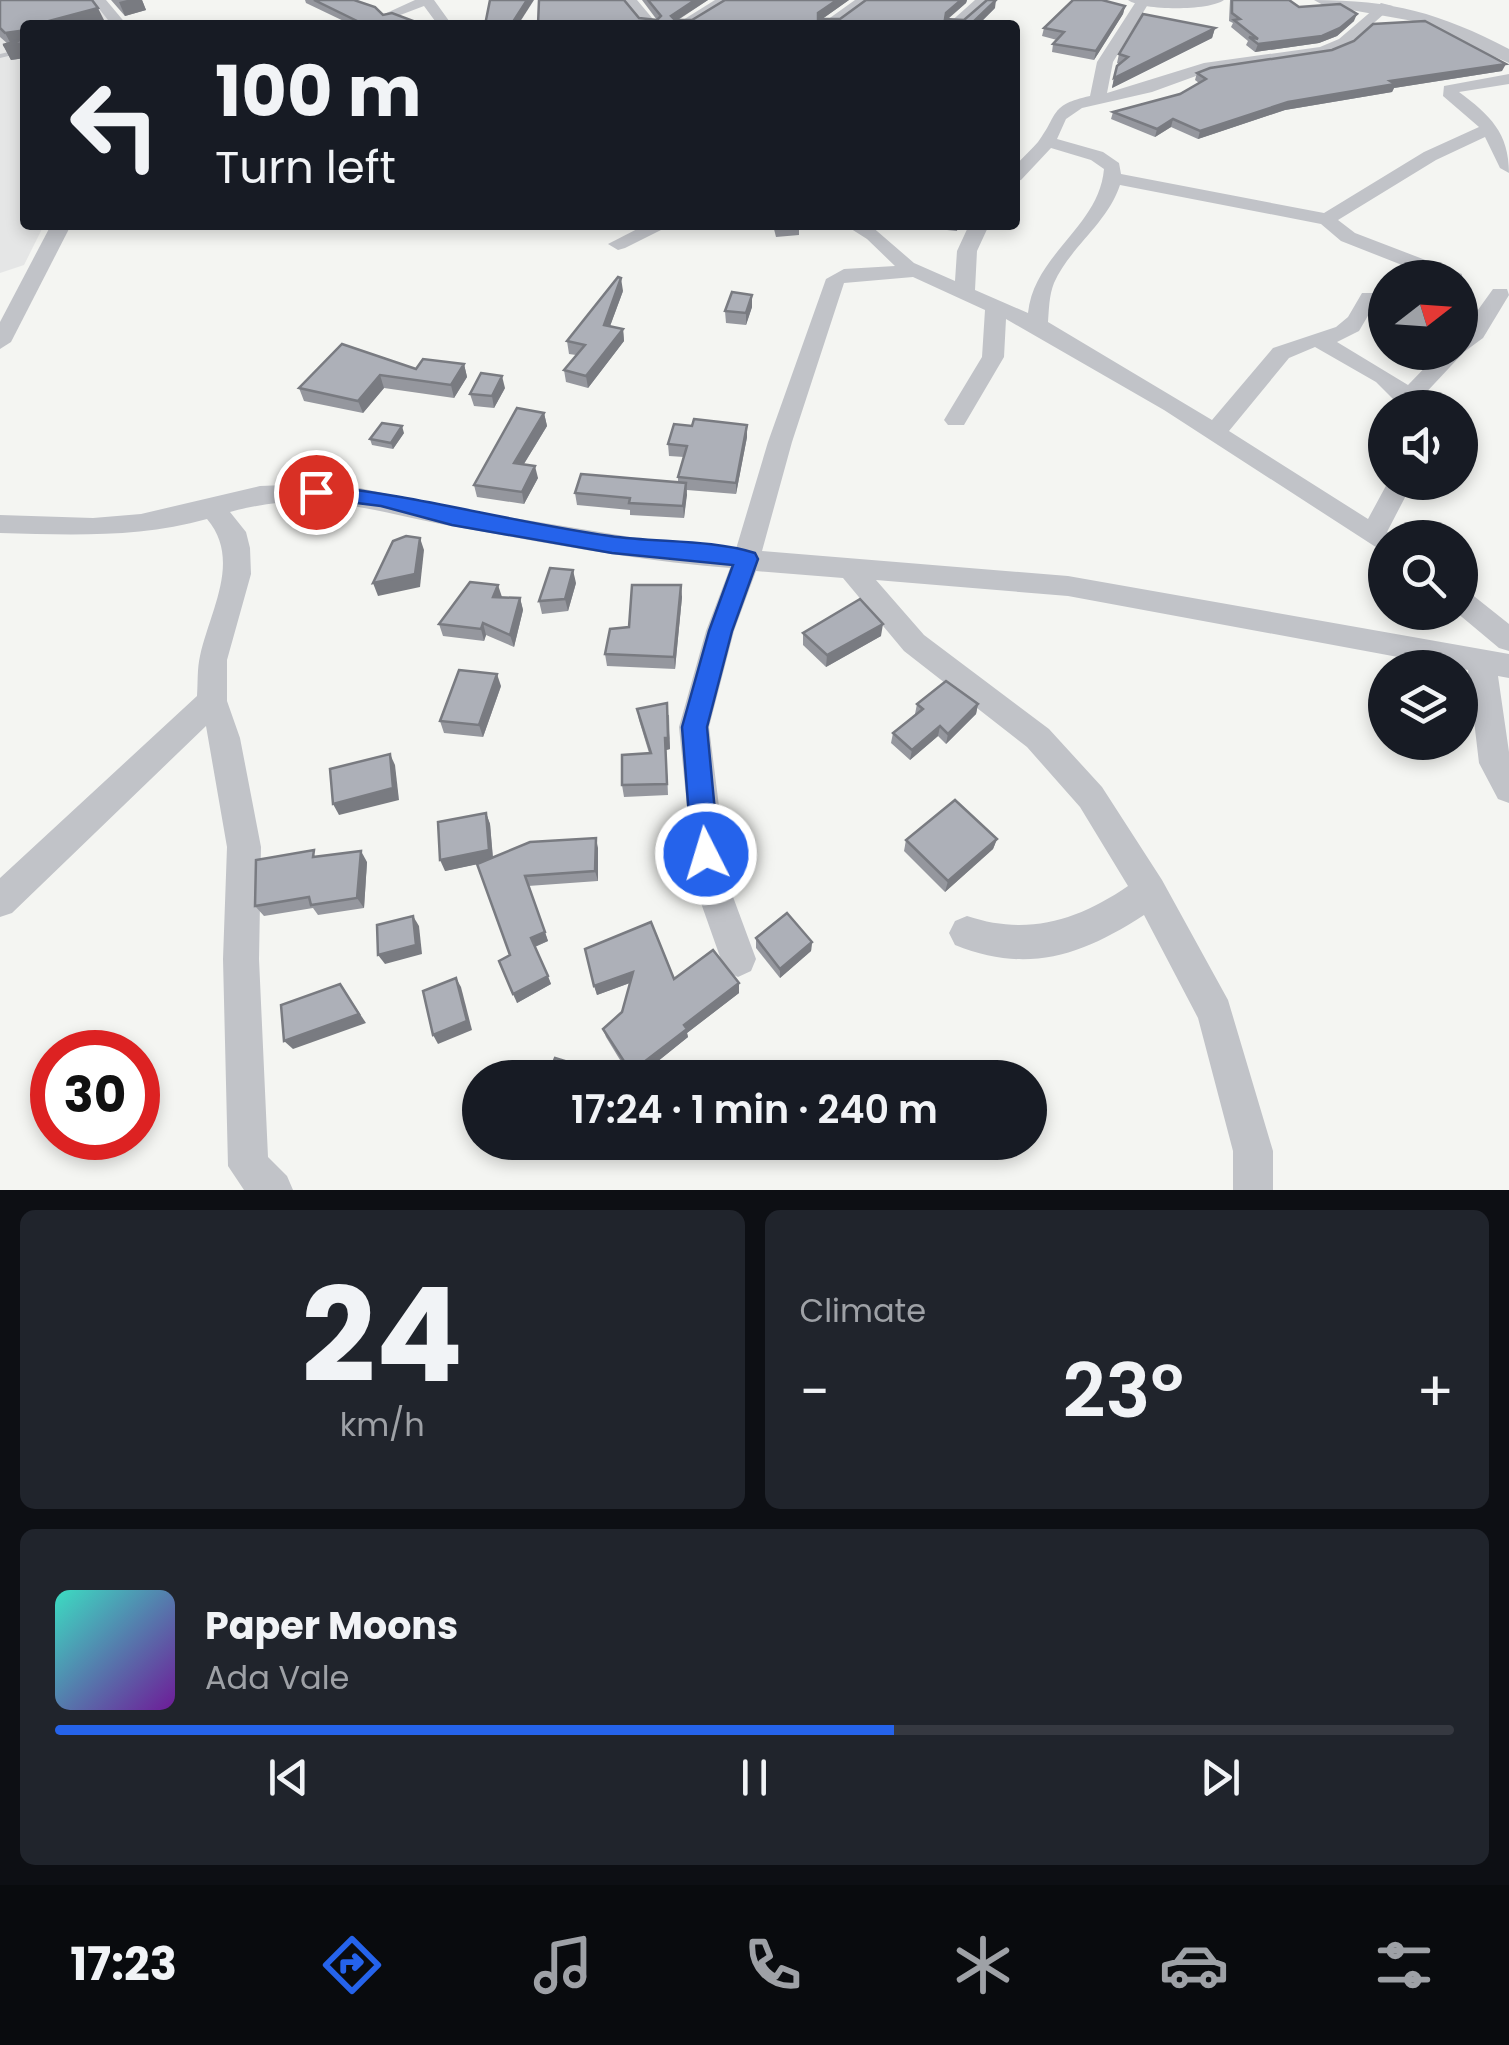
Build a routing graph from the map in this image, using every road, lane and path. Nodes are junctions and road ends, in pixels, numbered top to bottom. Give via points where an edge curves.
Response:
1 (99, 0) edge
2 (427, 0) edge
3 (630, 0) edge
4 (726, 0) edge
5 (864, 0) edge
6 (983, 0) edge
7 (1140, 0) edge
8 (1216, 0) edge
9 (1323, 0) edge
10 (1397, 5) edge
11 (387, 16) edge
12 (116, 20) edge
13 (647, 20) edge
14 (691, 20) edge
15 (834, 20) edge
16 (960, 20) edge
17 (1509, 58) edge
18 (1509, 79) edge
19 (1098, 98) junction
20 (1491, 128) junction
21 (1047, 142) junction
22 (1509, 168) edge
23 (1020, 171) edge
24 (1114, 178) junction
25 (1329, 220) junction
26 (58, 230) edge
27 (650, 230) edge
28 (864, 230) edge
29 (977, 230) edge
30 (618, 244) dead end
31 (1410, 260) edge
32 (914, 271) junction
33 (1478, 285) edge
34 (965, 293) junction
35 (1504, 294) edge
36 (1368, 299) edge
37 (996, 308) junction
38 (1037, 325) junction
39 (1478, 328) edge
40 (1318, 340) junction
41 (0, 342) edge
42 (1438, 370) edge
43 (1394, 390) edge
44 (1422, 390) edge
45 (956, 420) dead end
46 (1216, 432) junction
47 (213, 509) junction
48 (0, 524) edge
49 (1368, 531) edge
50 (747, 559) junction
51 (850, 568) junction
52 (1478, 615) edge
53 (1509, 640) edge
54 (1495, 664) edge
55 (212, 701) junction
56 (1509, 789) edge
57 (1150, 892) junction
58 (0, 902) edge
59 (966, 933) dead end
60 (738, 958) dead end
61 (273, 1190) edge
62 (1253, 1190) edge

1 - 12 street
2 - 11 street
3 - 13 street
4 - 14 street
5 - 15 street
6 - 16 street
7 - 8 street
7 - 19 street via 1105,62
9 - 10 street
10 - 17 street
10 - 19 street via 1323,51 1204,68
18 - 20 street via 1450,89
19 - 21 street via 1058,116
20 - 22 street
20 - 25 street via 1389,178
21 - 23 street
21 - 24 street via 1097,156 1112,167
24 - 25 street
24 - 38 street via 1093,222 1044,282
25 - 31 street via 1348,237
26 - 41 street
27 - 30 street
28 - 32 street
29 - 34 street
32 - 34 street
32 - 50 street via 836,279
33 - 35 street
34 - 37 street
35 - 39 street
36 - 40 street via 1352,325
37 - 38 street
37 - 45 street via 993,356
38 - 46 street
40 - 43 street
40 - 46 street via 1282,353
42 - 44 street
46 - 49 street
47 - 48 street via 93,527
47 - 50 street via 260,495 336,492 582,540
47 - 55 street via 233,532 237,561 213,660
50 - 51 street
50 - 60 street via 694,727 712,886
51 - 54 street via 1068,586
51 - 57 street via 914,644 1038,738 1091,797
52 - 53 street
54 - 56 street via 1495,763
55 - 58 street
55 - 61 street via 244,847 248,1166
57 - 59 street via 1114,917 1044,945
57 - 62 street via 1214,1013 1254,1151

